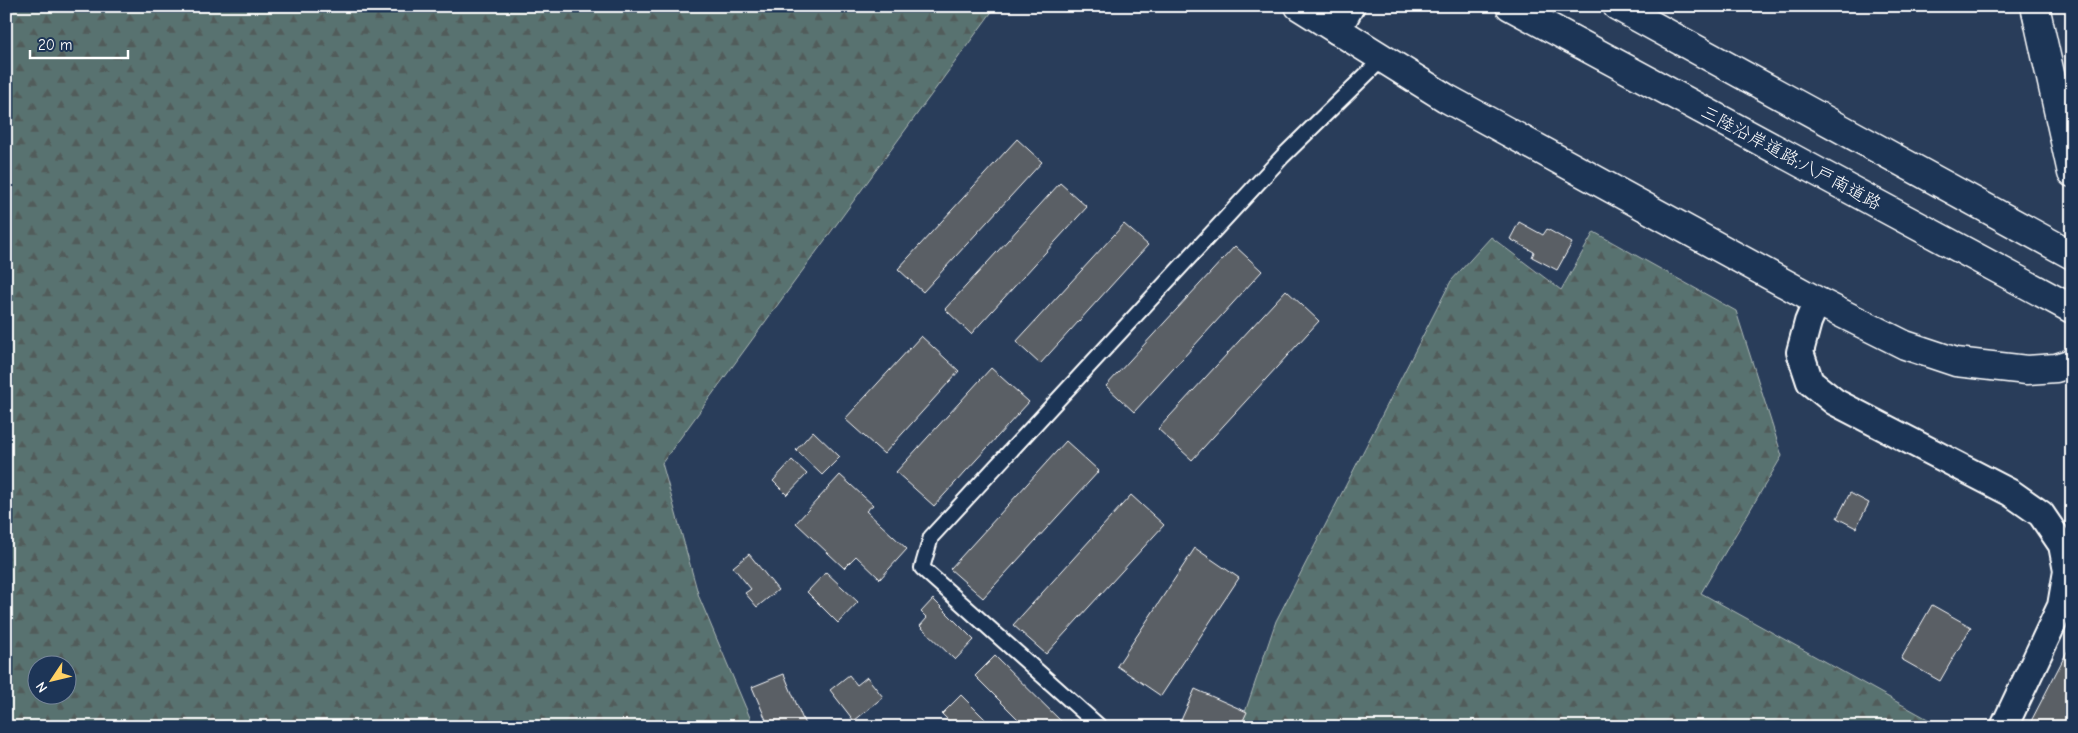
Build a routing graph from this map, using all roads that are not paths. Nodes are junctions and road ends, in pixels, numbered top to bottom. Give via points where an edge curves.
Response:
1 (1299, 6) edge
2 (1351, 6) edge
3 (1510, 6) edge
4 (1617, 6) edge
5 (2035, 6) edge
6 (1337, 31) junction
7 (1382, 59) junction
8 (2072, 173) edge
9 (2072, 255) edge
10 (1817, 301) junction
11 (2072, 310) edge
12 (2072, 363) edge
13 (1100, 727) edge
14 (2004, 727) edge

1 - 6 main road
2 - 6 street
3 - 11 main road, 三陸沿岸道路;八戸南道路
4 - 9 main road
5 - 8 main road
6 - 7 main road
7 - 10 main road via 1446,98
7 - 13 lane via 1283,156 931,537 922,568
10 - 12 main road via 1905,345 1956,362 2027,370
10 - 14 street via 1800,352 1810,382 1835,402 2012,493 2042,514 2062,545 2067,571 2061,606

